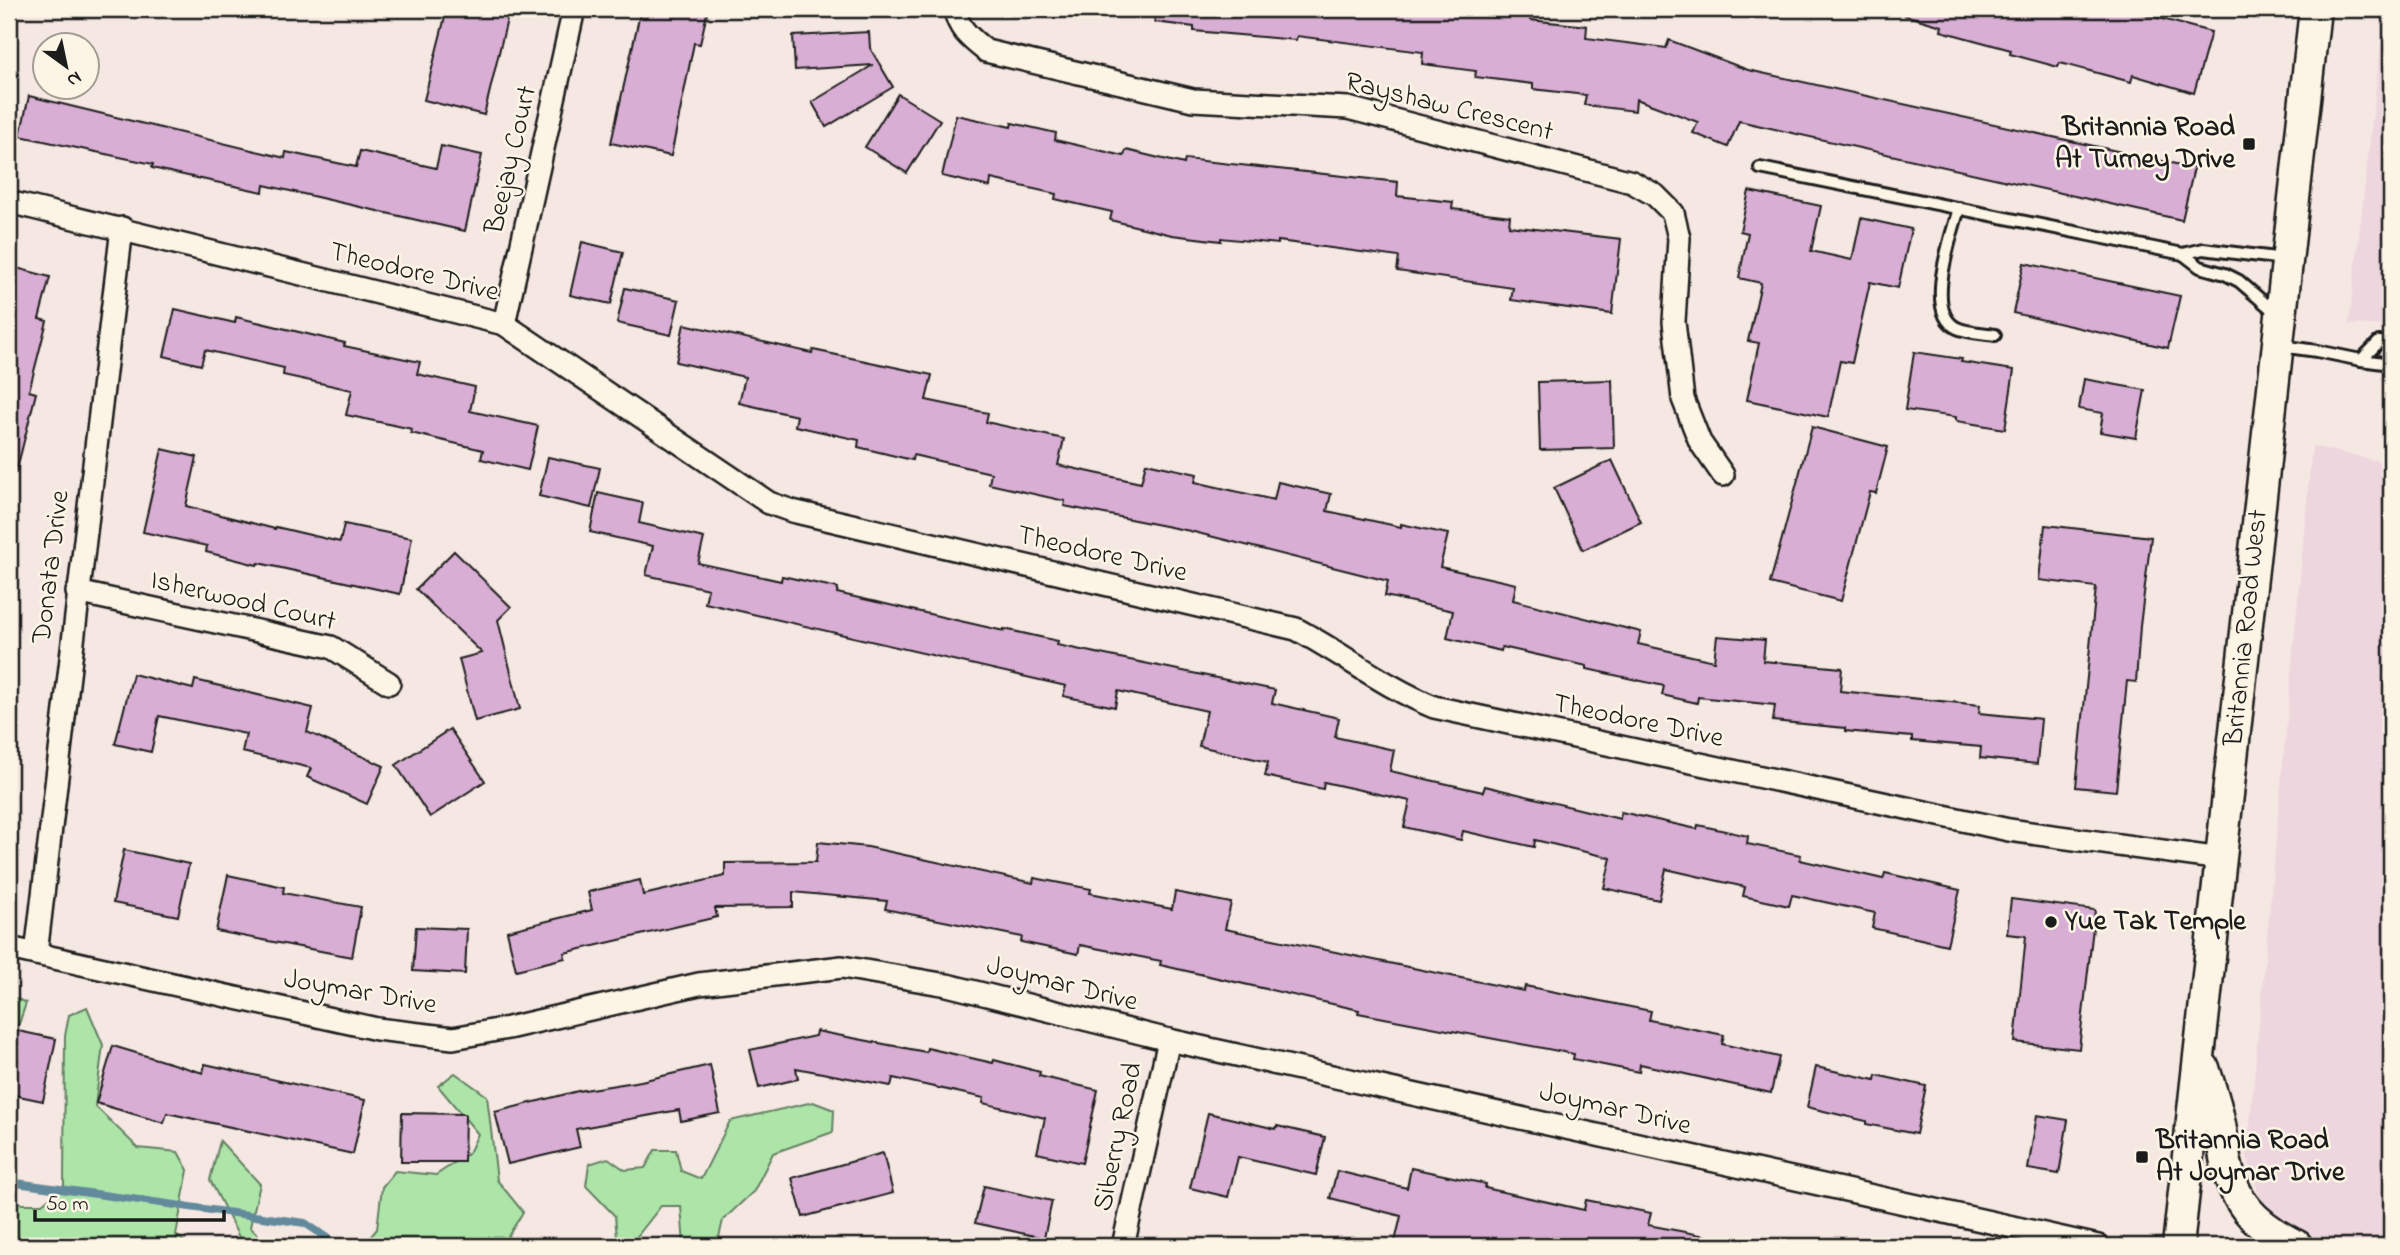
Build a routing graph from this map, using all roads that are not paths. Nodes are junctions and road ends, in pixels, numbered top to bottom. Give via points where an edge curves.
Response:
1 (574, 9) edge
2 (955, 9) edge
3 (2315, 9) edge
4 (1760, 168) dead end
5 (9, 202) edge
6 (1959, 208) junction
7 (122, 228) junction
8 (2183, 254) junction
9 (2287, 260) junction
10 (504, 324) junction
11 (2279, 332) junction
12 (1995, 335) dead end
13 (2391, 343) edge
14 (2361, 360) junction
15 (2391, 364) edge
16 (1723, 475) dead end
17 (77, 592) junction
18 (389, 683) dead end
19 (2221, 859) junction
20 (9, 948) edge
21 (36, 954) junction
22 (1169, 1040) junction
23 (2200, 1054) junction
24 (1123, 1246) edge
25 (2098, 1246) edge
26 (2178, 1246) edge
27 (2297, 1246) edge

1 - 10 street, Beejay Court
2 - 16 street, Rayshaw Crescent via 968,37 986,51 1193,100 1348,108 1632,182 1655,195 1673,213 1679,238 1674,322 1684,399 1700,442
3 - 9 main road, Britannia Road West
4 - 6 lane
5 - 7 street, Theodore Drive
6 - 8 lane
6 - 12 lane via 1940,302 1956,327
7 - 10 street, Theodore Drive
7 - 17 street, Donata Drive
8 - 9 lane via 2203,249
8 - 11 lane via 2200,267 2239,281
9 - 11 main road, Britannia Road West
10 - 19 street, Theodore Drive via 769,503 792,511 1296,629 1404,695 1434,707 2009,830
11 - 14 lane via 2317,351
11 - 19 main road, Britannia Road West
13 - 14 lane via 2379,342
14 - 15 lane
17 - 18 street, Isherwood Court via 331,648
17 - 21 street, Donata Drive
19 - 23 main road, Britannia Road West
20 - 21 street, Joymar Drive
21 - 22 street, Joymar Drive via 376,1030 453,1038 699,984 842,967 947,985
22 - 24 street, Siberry Road
22 - 25 street, Joymar Drive
23 - 26 main road, Britannia Road West
23 - 27 main road via 2236,1197 2254,1219

